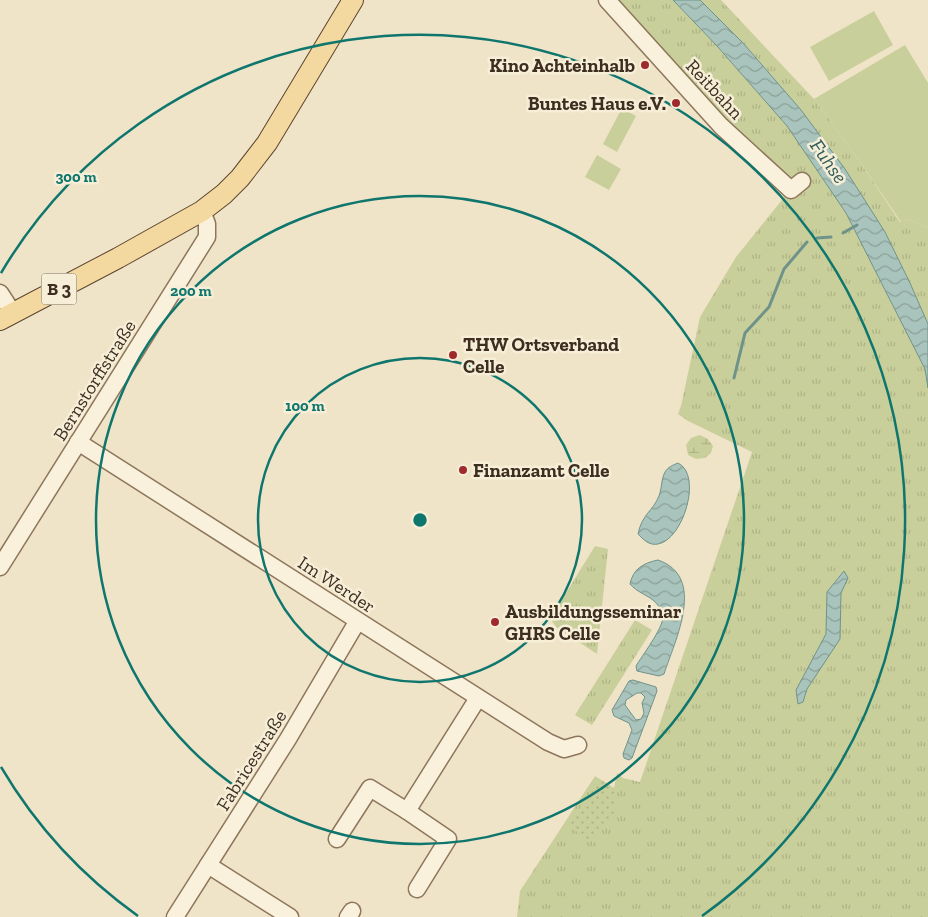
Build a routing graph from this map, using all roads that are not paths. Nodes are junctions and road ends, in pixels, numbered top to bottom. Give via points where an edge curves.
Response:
1 (353, 0) edge
2 (607, 0) edge
3 (802, 181) dead end
4 (202, 211) junction
5 (0, 293) edge
6 (7, 316) edge
7 (78, 442) junction
8 (0, 567) edge
9 (358, 622) junction
10 (478, 698) junction
11 (578, 745) dead end
12 (407, 811) junction
13 (337, 839) dead end
14 (208, 865) junction
15 (418, 888) dead end
16 (175, 917) edge
17 (290, 917) edge

1 - 4 main road, B 3 via 267,143 240,178
2 - 3 street, Reitbahn via 721,126 791,190
4 - 6 main road, B 3
4 - 7 street, Bernstorffstraße via 207,237
5 - 6 street
7 - 8 street, Bernstorffstraße
7 - 9 street, Im Werder
9 - 10 street, Im Werder
9 - 14 street, Fabricestraße
10 - 11 street, Im Werder via 564,750
10 - 12 street
12 - 13 street via 370,788
12 - 15 street via 448,839
14 - 16 street, Fabricestraße
14 - 17 street

